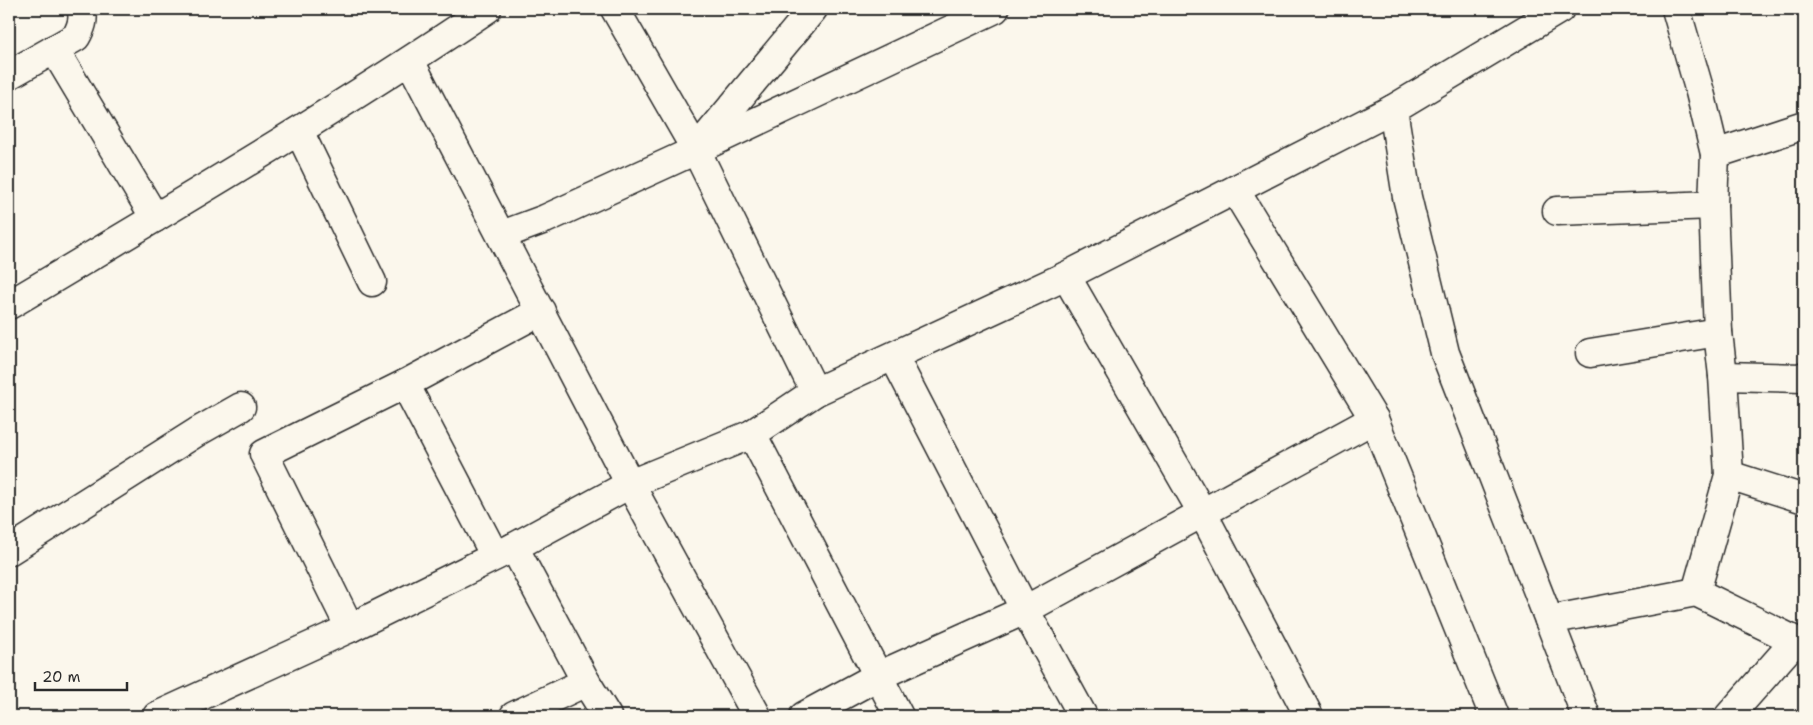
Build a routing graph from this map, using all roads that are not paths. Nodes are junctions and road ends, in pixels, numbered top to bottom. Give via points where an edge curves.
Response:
1 (81, 9) edge
2 (487, 9) edge
3 (615, 9) edge
4 (813, 9) edge
5 (995, 9) edge
6 (1560, 9) edge
7 (1676, 9) edge
8 (54, 49) junction
9 (410, 61) junction
10 (9, 75) edge
11 (1393, 109) junction
12 (1804, 125) edge
13 (299, 130) junction
14 (696, 150) junction
15 (1714, 154) junction
16 (1235, 190) junction
17 (1713, 205) junction
18 (1557, 211) dead end
19 (155, 218) junction
20 (502, 235) junction
21 (1066, 276) junction
22 (372, 282) dead end
23 (9, 305) edge
24 (541, 311) junction
25 (1718, 332) junction
26 (1590, 353) dead end
27 (894, 356) junction
28 (1723, 376) junction
29 (1804, 376) edge
30 (404, 384) junction
31 (815, 392) junction
32 (241, 407) dead end
33 (1374, 419) junction
34 (752, 434) junction
35 (1729, 475) junction
36 (630, 484) junction
37 (1804, 499) edge
38 (1202, 512) junction
39 (9, 551) edge
40 (504, 552) junction
41 (1696, 592) junction
42 (1025, 610) junction
43 (1549, 620) junction
44 (350, 628) junction
45 (1800, 643) edge
46 (878, 676) junction
47 (586, 682) junction
48 (156, 716) edge
49 (514, 716) edge
50 (607, 716) edge
51 (757, 716) edge
52 (804, 716) edge
53 (900, 716) edge
54 (1083, 716) edge
55 (1309, 716) edge
56 (1494, 716) edge
57 (1586, 716) edge
58 (1729, 716) edge

1 - 8 street via 81,27 76,37
2 - 9 street
3 - 14 street
4 - 14 street
5 - 14 street
6 - 11 street
7 - 15 street
8 - 10 street
8 - 19 street
9 - 13 street
9 - 20 street
11 - 16 street
11 - 43 street via 1407,197 1445,353
12 - 15 street
13 - 19 street
13 - 22 street
14 - 20 street
14 - 31 street
15 - 17 street
16 - 21 street
16 - 33 street
17 - 18 street
17 - 25 street
19 - 23 street
20 - 24 street
21 - 27 street
21 - 38 street
24 - 30 street
24 - 36 street
25 - 26 street
25 - 28 street
27 - 31 street
27 - 42 street
28 - 29 street
28 - 35 street
30 - 40 street
30 - 44 street via 264,454
31 - 34 street
32 - 39 street
33 - 38 street
33 - 56 street
34 - 36 street
34 - 46 street
35 - 37 street
35 - 41 street
36 - 40 street
36 - 51 street
38 - 42 street
38 - 55 street
40 - 44 street
40 - 47 street
41 - 43 street
41 - 45 street
42 - 46 street
42 - 54 street
43 - 57 street
44 - 48 street
45 - 58 street
46 - 52 street
46 - 53 street
47 - 49 street
47 - 50 street

